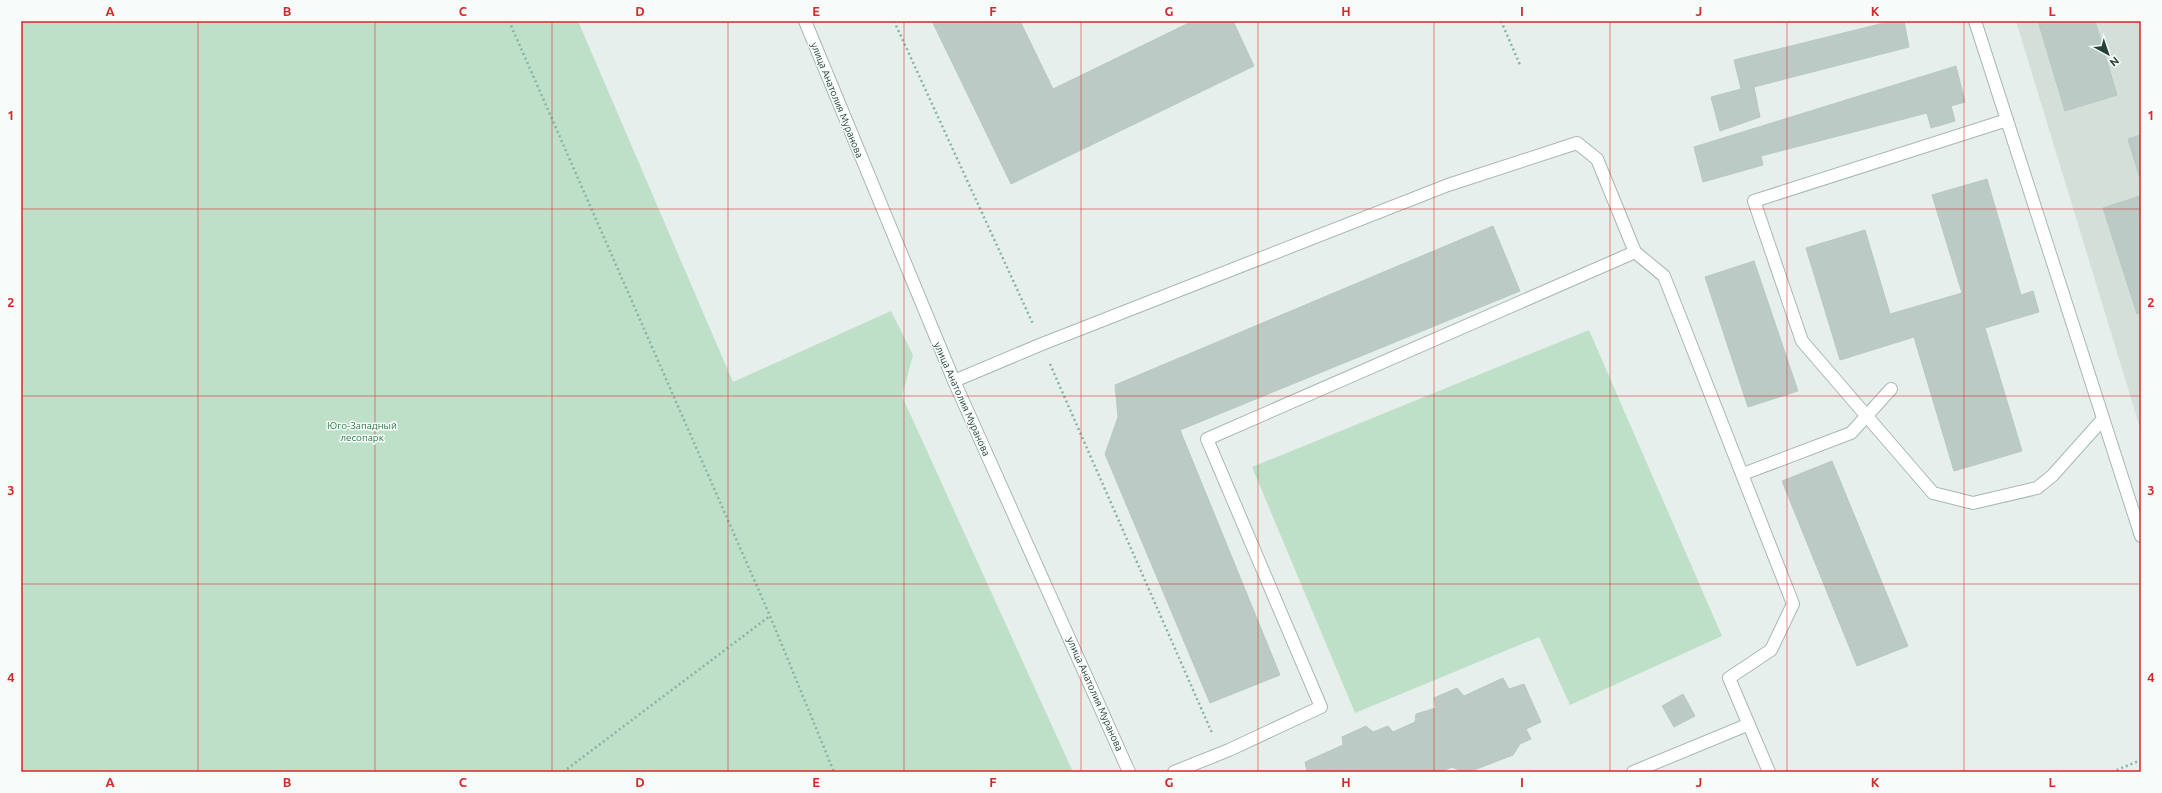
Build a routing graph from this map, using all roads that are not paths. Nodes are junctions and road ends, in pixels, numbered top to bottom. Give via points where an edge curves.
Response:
1 (805, 21) edge
2 (1975, 21) edge
3 (2008, 120) junction
4 (1635, 252) junction
5 (954, 381) junction
6 (1891, 389) dead end
7 (1866, 416) junction
8 (2104, 419) junction
9 (1743, 474) junction
10 (2141, 536) edge
11 (1747, 725) junction
12 (1130, 772) edge
13 (1174, 772) edge
14 (1634, 772) edge
15 (1769, 772) edge

1 - 5 street, улица Анатолия Муранова
2 - 3 street
3 - 7 street via 1754,201 1802,341
3 - 8 street
4 - 5 street via 1597,159 1577,144 1448,185
4 - 9 street via 1664,276
4 - 13 street via 1207,439 1320,707
5 - 12 street, улица Анатолия Муранова
6 - 7 street
7 - 8 street via 1933,494 1973,503 2036,488 2052,476
7 - 9 street via 1851,433
8 - 10 street
9 - 11 street via 1793,604 1771,650 1729,678
11 - 14 street
11 - 15 street

